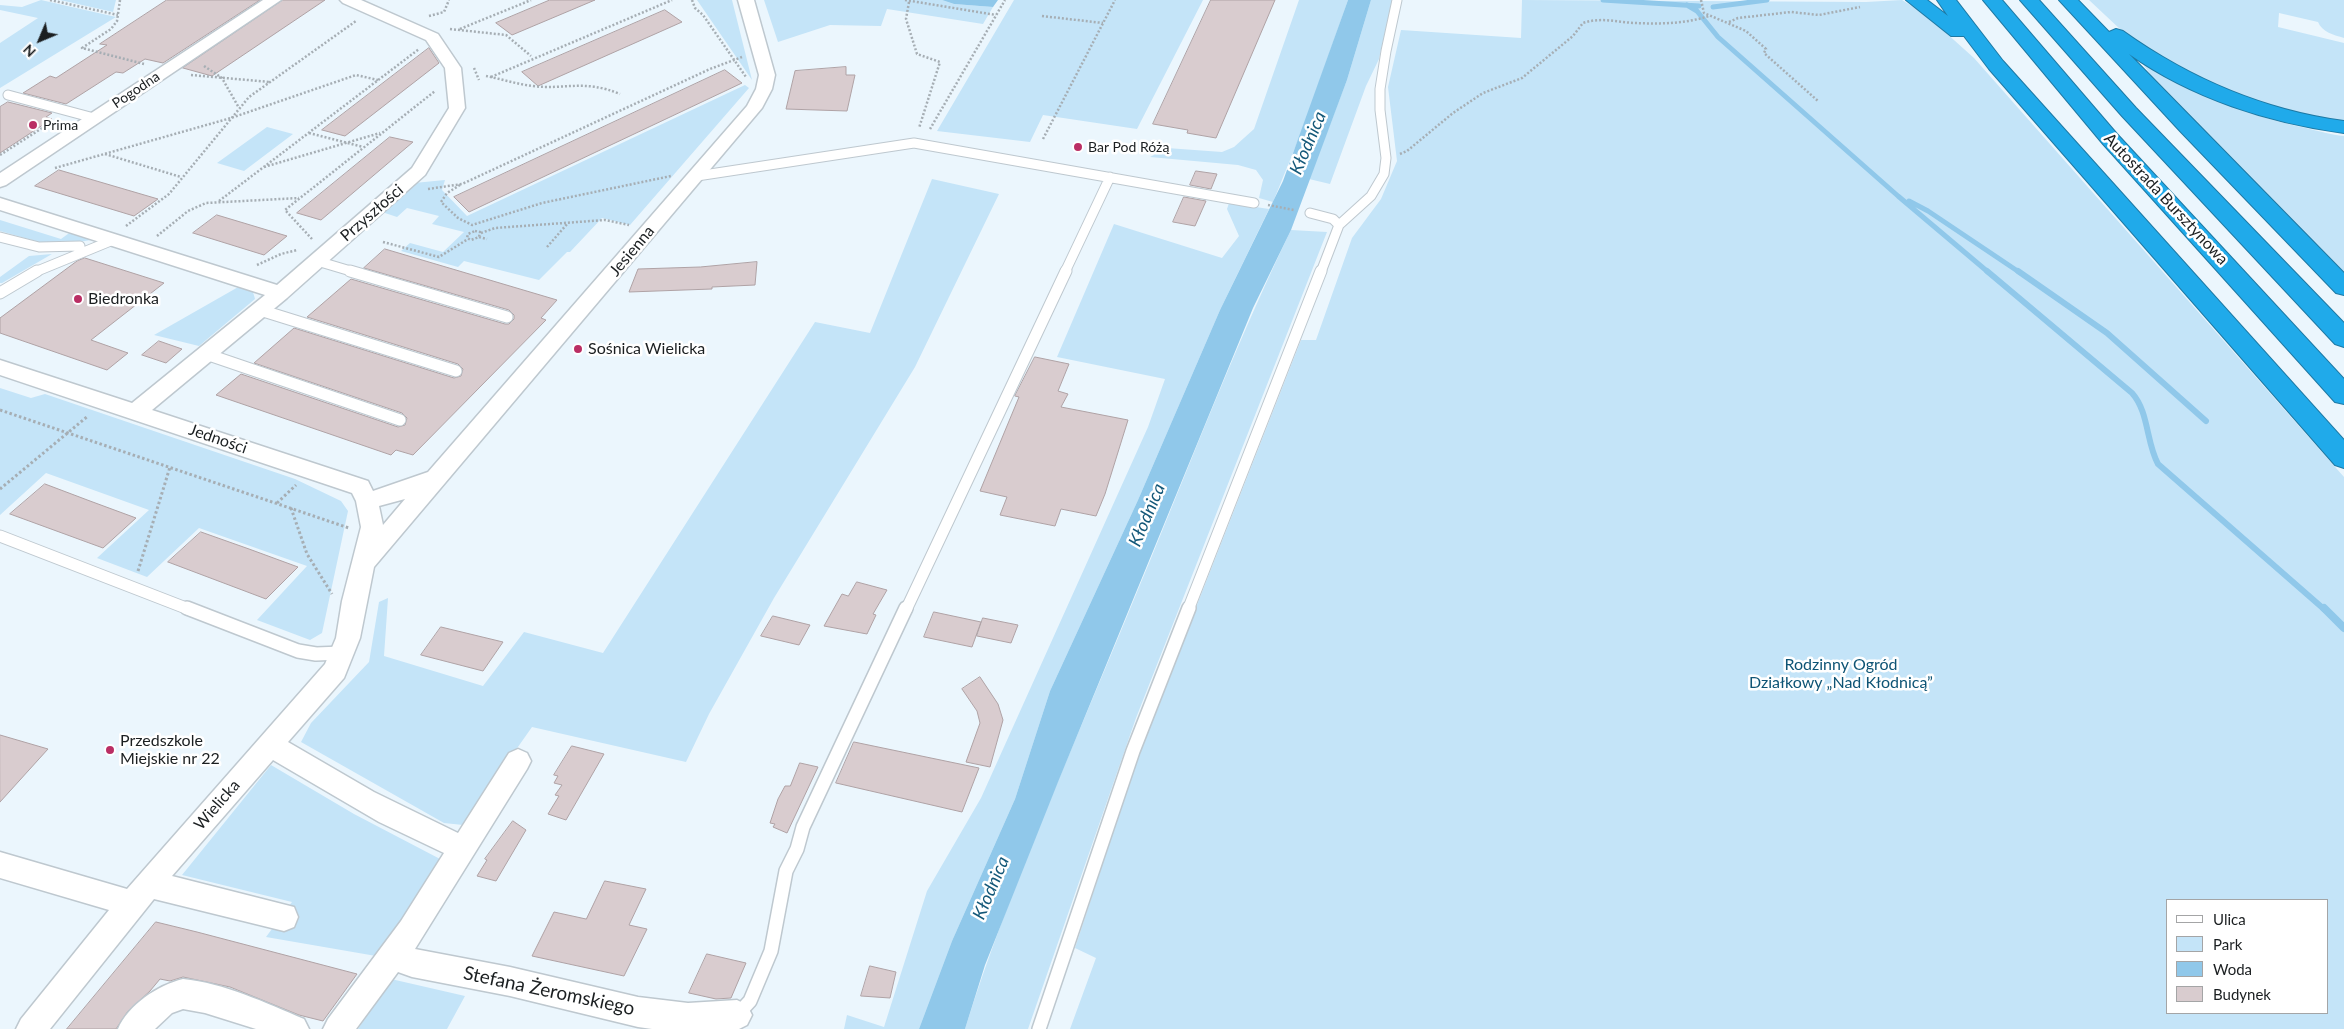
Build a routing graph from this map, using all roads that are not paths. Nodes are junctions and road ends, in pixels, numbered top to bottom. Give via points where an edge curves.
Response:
1 (273, 0) edge
2 (348, 0) edge
3 (746, 0) edge
4 (1397, 0) edge
5 (1915, 0) edge
6 (1946, 0) edge
7 (1992, 0) edge
8 (2029, 0) edge
9 (2069, 0) edge
10 (1996, 65) junction
11 (8, 95) dead end
12 (94, 118) junction
13 (2344, 127) edge
14 (697, 176) junction
15 (1110, 178) junction
16 (0, 181) edge
17 (1254, 203) road end
18 (0, 204) edge
19 (1310, 213) road end
20 (1339, 225) junction
21 (0, 238) edge
22 (107, 242) junction
23 (317, 253) junction
24 (2344, 287) edge
25 (280, 293) junction
26 (0, 294) edge
27 (260, 310) junction
28 (507, 317) dead end
29 (2344, 338) edge
30 (206, 354) junction
31 (0, 367) edge
32 (456, 371) dead end
33 (2344, 395) edge
34 (137, 411) junction
35 (400, 420) dead end
36 (2344, 458) edge
37 (434, 479) junction
38 (367, 501) junction
39 (0, 536) edge
40 (364, 563) junction
41 (342, 653) junction
42 (271, 745) junction
43 (518, 761) dead end
44 (463, 848) junction
45 (0, 865) edge
46 (140, 894) junction
47 (284, 917) dead end
48 (393, 956) junction
49 (737, 1014) joint
50 (31, 1029) edge
51 (133, 1029) edge
52 (294, 1029) edge
53 (338, 1029) edge
54 (1038, 1029) edge

1 - 12 street, Pogodna
2 - 23 street, Przyszłości via 432,37 453,68 457,108 419,171 392,196
3 - 14 street, Jesienna via 767,75 764,89 754,108
4 - 20 lane via 1380,85 1386,159 1384,173 1376,191
5 - 10 highway via 1944,20
6 - 10 highway
7 - 33 highway, Autostrada Bursztynowa via 2110,139
8 - 29 highway, Autostrada Bursztynowa via 2129,112
9 - 13 highway via 2166,69 2210,90 2298,119
9 - 24 highway via 2187,127
10 - 36 highway
11 - 12 lane
12 - 16 street, Pogodna
14 - 15 lane via 918,144
14 - 37 street, Jesienna
15 - 17 lane
15 - 49 lane via 803,827 786,871 771,951 750,1001
18 - 22 street
19 - 20 lane via 1332,219
20 - 54 lane via 1133,751
21 - 22 lane via 49,250
22 - 25 street
22 - 26 lane via 43,267
23 - 25 street, Przyszłości
23 - 28 lane
25 - 27 street, Przyszłości
27 - 30 street, Przyszłości
27 - 32 lane
30 - 34 street, Przyszłości
30 - 35 lane
31 - 34 street, Jedności
34 - 38 street, Jedności via 360,487
37 - 38 street, Jesienna
37 - 40 street, Jesienna
38 - 40 street via 372,527
39 - 41 lane via 298,651
40 - 41 street, Wielicka
41 - 42 street, Wielicka via 335,670
42 - 44 street via 372,807 420,832
42 - 46 street, Wielicka
43 - 44 street
44 - 48 street
45 - 46 street
46 - 47 street
46 - 50 street, Wielicka
48 - 49 street, Stefana Żeromskiego via 412,963 540,988 619,1008 703,1019
48 - 53 street
51 - 52 street via 160,1004 183,994

